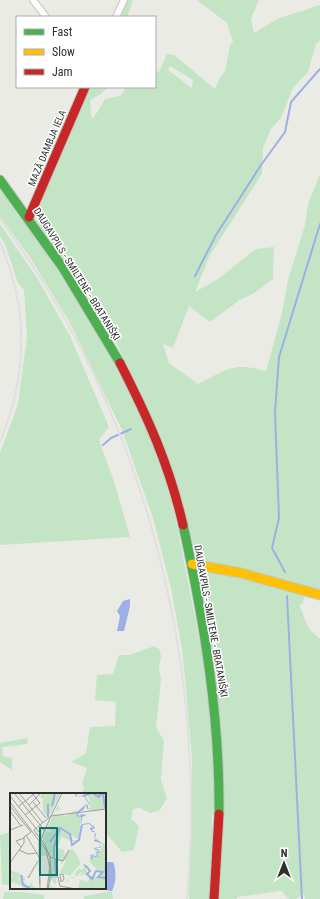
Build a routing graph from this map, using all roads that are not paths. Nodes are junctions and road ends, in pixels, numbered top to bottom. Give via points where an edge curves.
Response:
1 (33, 0) edge
2 (124, 0) edge
3 (45, 16) edge
4 (116, 16) edge
5 (85, 88) edge
6 (0, 180) edge
7 (29, 217) junction
8 (192, 564) junction
9 (320, 595) edge
10 (214, 899) edge

1 - 3 street
2 - 4 street
5 - 7 main road, MAZĀ DAMBJA IELA
6 - 7 main road, DAUGAVPILS - SMILTENE - BRATANIŠĶI
7 - 8 main road, DAUGAVPILS - SMILTENE - BRATANIŠĶI via 97,322 155,432 173,488
8 - 9 main road via 223,567 253,574
8 - 10 main road, DAUGAVPILS - SMILTENE - BRATANIŠĶI via 213,695 218,761

